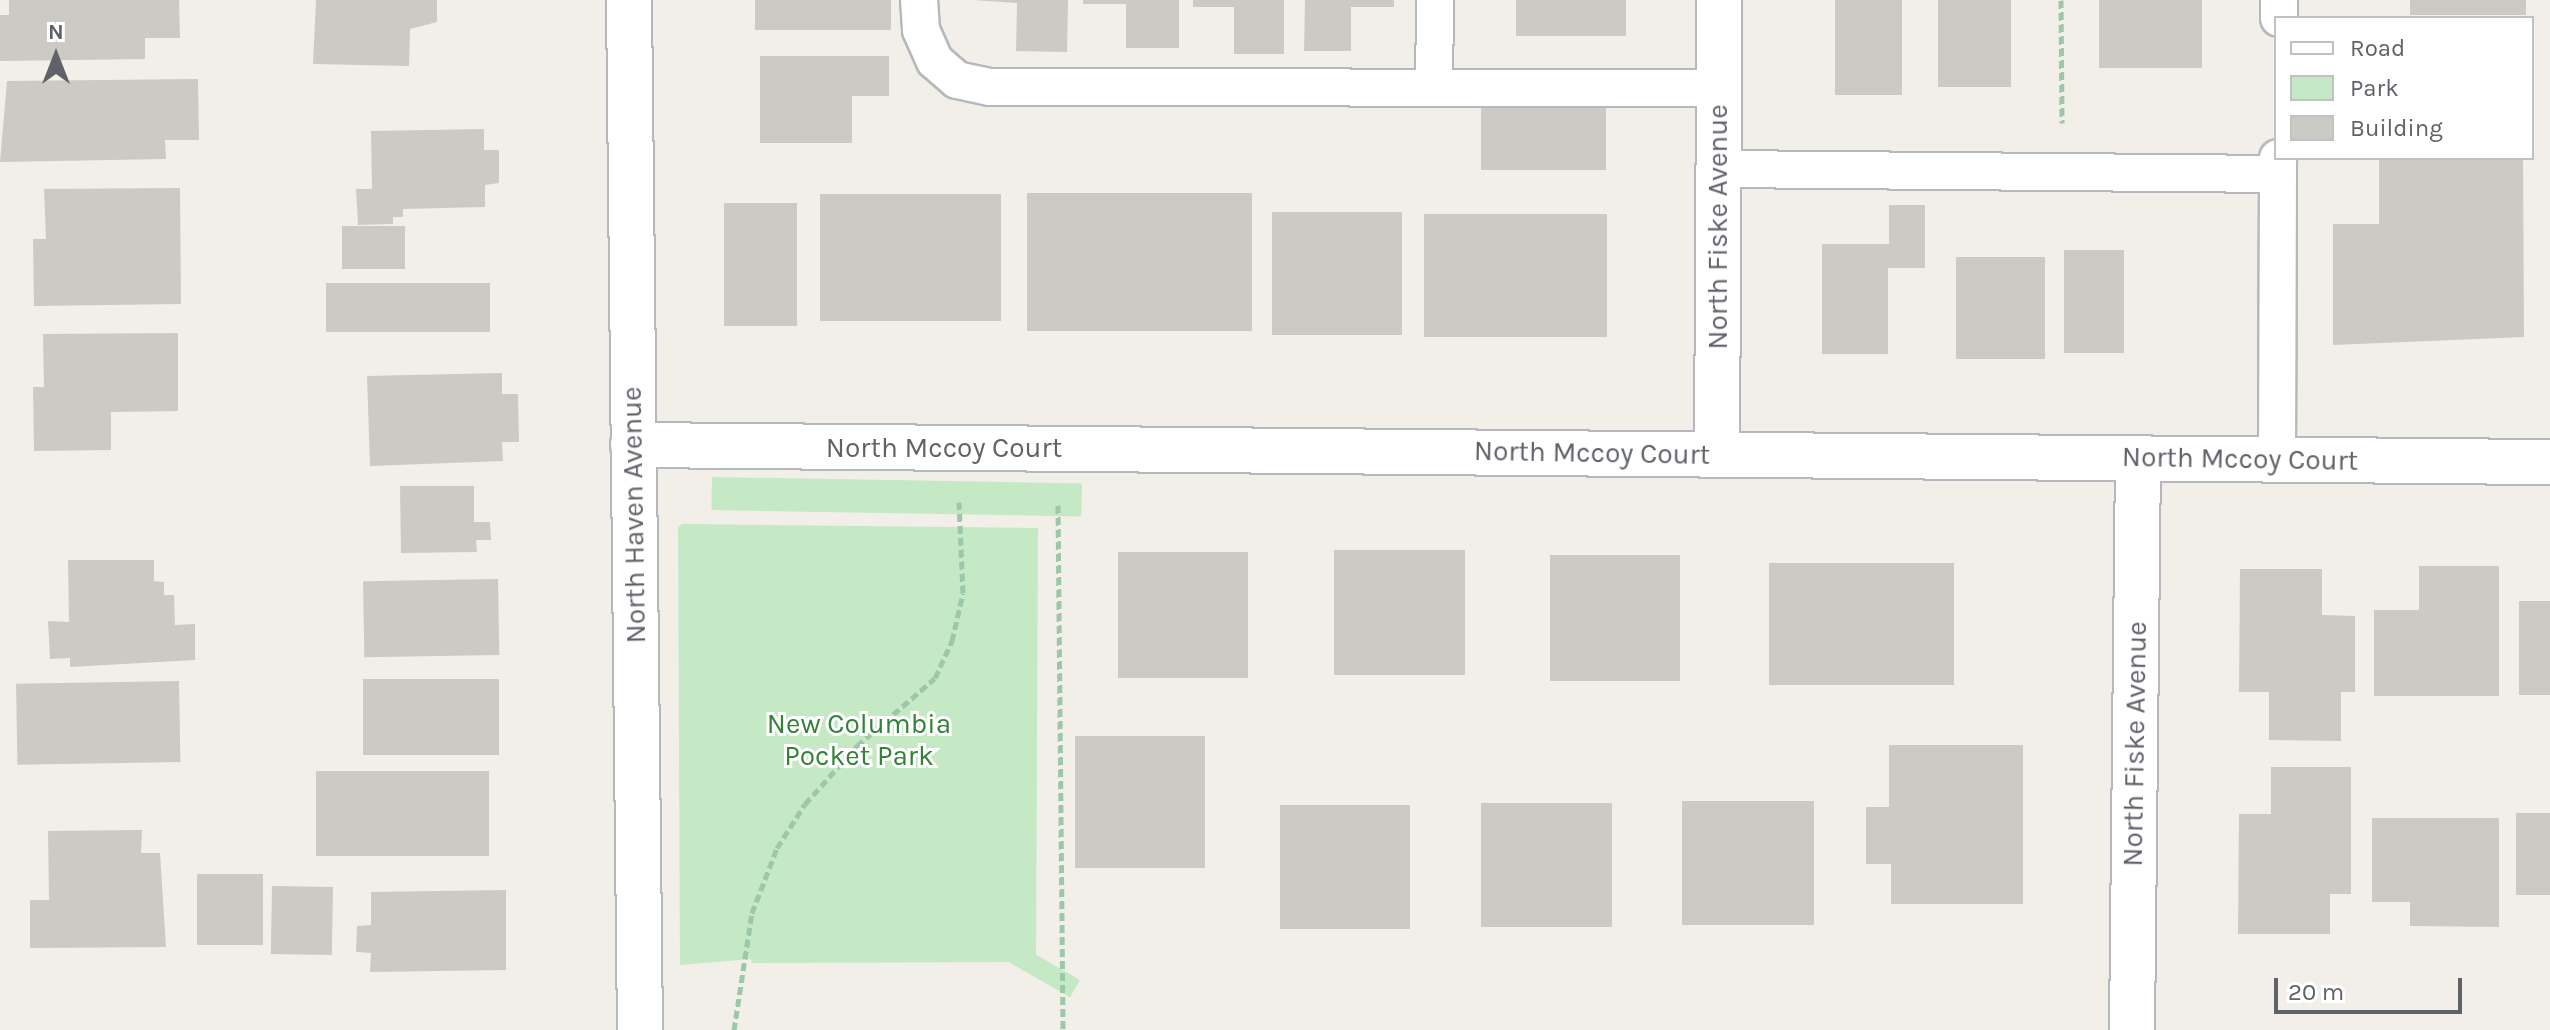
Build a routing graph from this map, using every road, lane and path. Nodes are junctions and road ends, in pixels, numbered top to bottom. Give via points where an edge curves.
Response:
1 (629, 0) edge
2 (919, 0) edge
3 (1435, 0) edge
4 (1719, 0) edge
5 (2061, 0) edge
6 (1434, 87) junction
7 (1719, 88) junction
8 (2278, 166) edge
9 (1719, 169) junction
10 (2063, 172) junction
11 (633, 445) junction
12 (954, 448) junction
13 (1057, 448) junction
14 (1717, 455) junction
15 (2138, 458) junction
16 (2277, 460) junction
17 (2550, 462) edge
18 (640, 1030) edge
19 (734, 1030) edge
20 (1063, 1030) edge
21 (2132, 1030) edge

1 - 11 street, North Haven Avenue
2 - 6 lane via 921,30 935,61 957,80 990,87
3 - 6 lane
4 - 7 street, North Fiske Avenue
5 - 10 path
6 - 7 lane
7 - 9 street, North Fiske Avenue
8 - 10 lane
8 - 16 lane
9 - 10 lane
9 - 14 street, North Fiske Avenue
11 - 12 street, North Mccoy Court
11 - 18 street, North Haven Avenue
12 - 13 street, North Mccoy Court
12 - 19 path via 963,593 952,641 935,678 857,746 805,804 777,848 752,913
13 - 14 street, North Mccoy Court
13 - 20 path
14 - 15 street, North Mccoy Court
15 - 16 street, North Mccoy Court
15 - 21 street, North Fiske Avenue
16 - 17 street, North Mccoy Court

